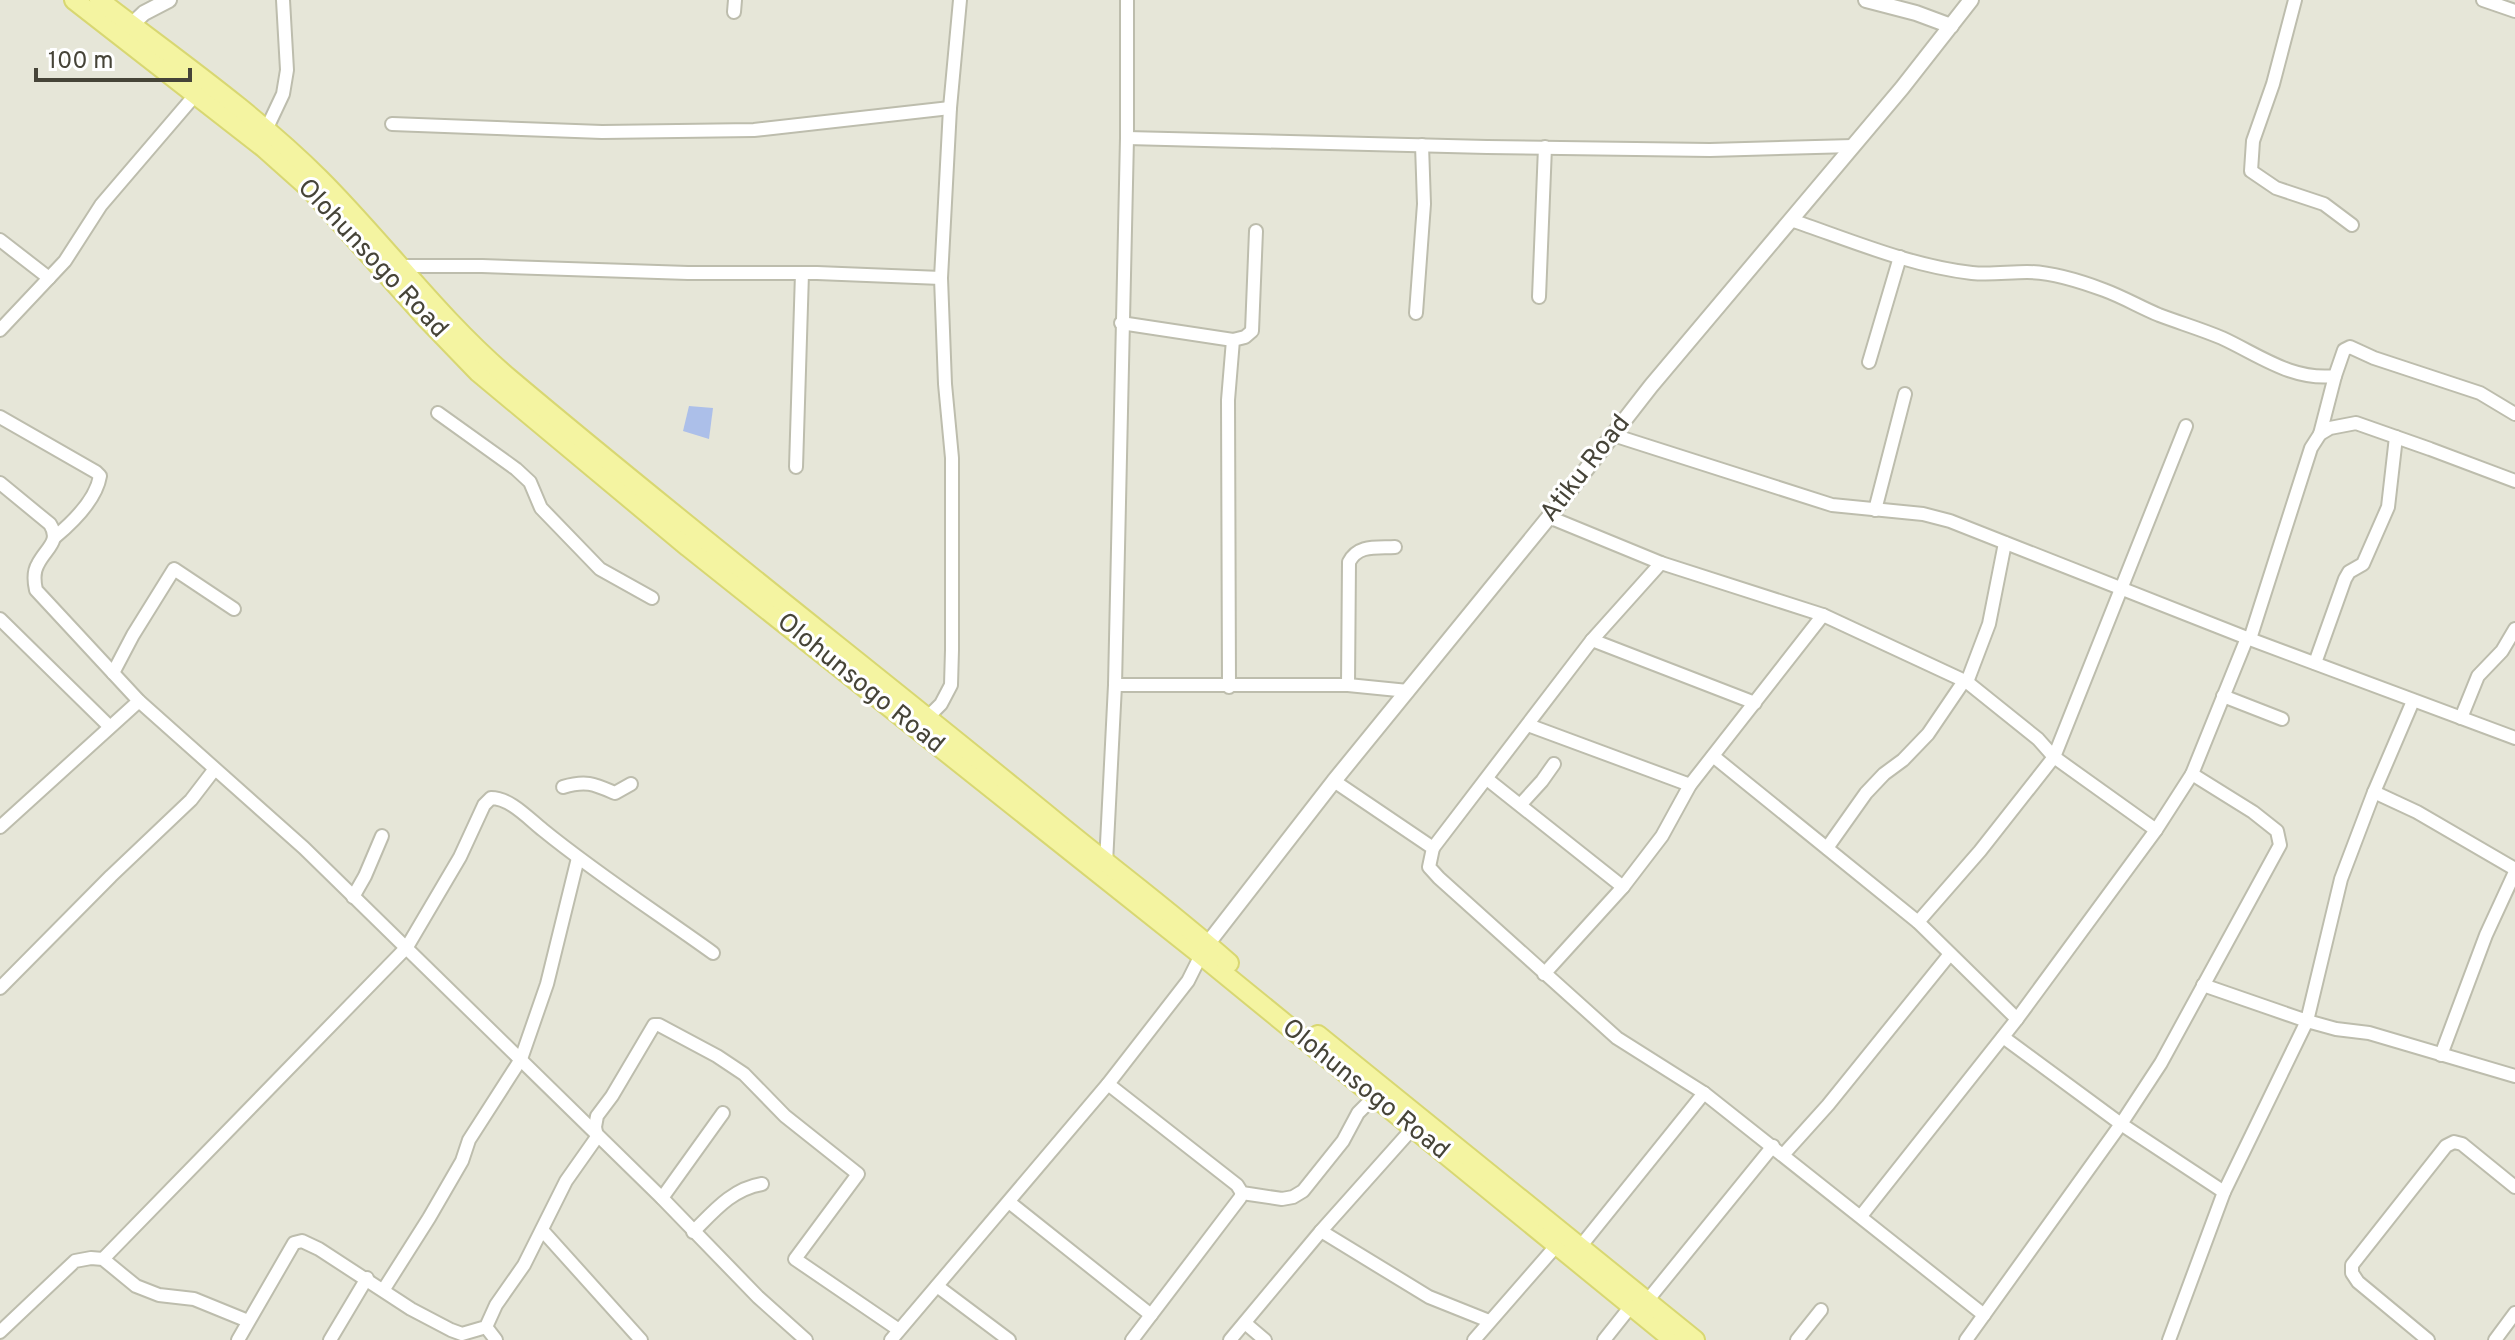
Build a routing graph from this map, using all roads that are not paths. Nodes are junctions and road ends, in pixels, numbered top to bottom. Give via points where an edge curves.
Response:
1 (74, 0) edge
2 (99, 0) edge
3 (169, 0) edge
4 (283, 0) edge
5 (960, 0) edge
6 (1127, 0) edge
7 (1866, 0) edge
8 (1971, 0) edge
9 (2295, 0) edge
10 (2483, 0) edge
11 (2515, 11) edge
12 (1951, 26) junction
13 (126, 30) junction
14 (196, 94) junction
15 (950, 108) junction
16 (392, 124) dead end
17 (266, 130) junction
18 (1127, 138) junction
19 (1422, 145) junction
20 (1853, 146) junction
21 (1545, 147) junction
22 (1791, 220) junction
23 (2352, 225) dead end
24 (1256, 231) dead end
25 (0, 240) edge
26 (1900, 257) junction
27 (400, 266) junction
28 (802, 273) junction
29 (49, 278) junction
30 (941, 278) junction
31 (1539, 297) dead end
32 (1416, 313) dead end
33 (1121, 323) junction
34 (0, 330) edge
35 (1233, 340) junction
36 (1869, 362) dead end
37 (2335, 376) junction
38 (1905, 394) dead end
39 (438, 413) dead end
40 (2515, 414) edge
41 (0, 417) edge
42 (2186, 426) dead end
43 (2320, 434) junction
44 (1613, 435) junction
45 (2396, 437) junction
46 (579, 447) junction
47 (796, 467) dead end
48 (2515, 481) edge
49 (0, 483) edge
50 (1875, 510) junction
51 (1549, 517) junction
52 (55, 537) junction
53 (2005, 543) junction
54 (1395, 547) dead end
55 (1661, 563) junction
56 (2121, 588) junction
57 (652, 598) dead end
58 (234, 609) dead end
59 (1823, 615) junction
60 (0, 619) edge
61 (2515, 629) edge
62 (2248, 638) junction
63 (1592, 640) junction
64 (2315, 663) junction
65 (113, 673) junction
66 (1966, 682) junction
67 (1115, 685) junction
68 (1348, 685) junction
69 (1229, 687) junction
70 (1408, 691) junction
71 (2223, 696) junction
72 (139, 701) junction
73 (2413, 701) junction
74 (1755, 703) junction
75 (928, 717) junction
76 (2461, 718) junction
77 (2282, 719) dead end
78 (1528, 725) junction
79 (109, 726) junction
80 (2515, 738) edge
81 (1713, 756) junction
82 (2054, 757) junction
83 (1554, 764) dead end
84 (214, 770) junction
85 (2192, 774) junction
86 (1487, 779) junction
87 (1334, 781) junction
88 (631, 784) dead end
89 (1690, 785) junction
90 (563, 787) dead end
91 (2374, 792) junction
92 (1521, 804) junction
93 (0, 827) edge
94 (2156, 830) junction
95 (382, 836) dead end
96 (1433, 848) junction
97 (1827, 848) junction
98 (578, 858) junction
99 (1106, 863) junction
100 (2515, 871) edge
101 (1623, 887) junction
102 (353, 897) junction
103 (1918, 922) junction
104 (407, 947) junction
105 (1204, 949) junction
106 (713, 953) dead end
107 (1950, 954) junction
108 (1544, 974) junction
109 (2203, 985) junction
110 (0, 988) edge
111 (2017, 1019) junction
112 (2307, 1021) junction
113 (2003, 1037) junction
114 (2441, 1055) junction
115 (521, 1059) junction
116 (2515, 1076) edge
117 (1108, 1084) junction
118 (1704, 1093) junction
119 (1374, 1097) junction
120 (723, 1113) dead end
121 (2121, 1124) junction
122 (1412, 1129) junction
123 (597, 1137) junction
124 (1778, 1150) junction
125 (762, 1184) dead end
126 (2515, 1187) edge
127 (2224, 1192) junction
128 (1242, 1193) junction
129 (662, 1198) junction
130 (1009, 1202) junction
131 (1861, 1216) junction
132 (542, 1230) junction
133 (1321, 1231) junction
134 (693, 1232) junction
135 (1556, 1246) junction
136 (1580, 1247) junction
137 (103, 1259) junction
138 (367, 1278) junction
139 (937, 1286) junction
140 (384, 1289) junction
141 (1639, 1304) junction
142 (1821, 1310) dead end
143 (2515, 1313) edge
144 (1151, 1315) junction
145 (1984, 1315) junction
146 (248, 1321) junction
147 (1489, 1321) junction
148 (1245, 1323) junction
149 (486, 1327) junction
150 (0, 1332) edge
151 (895, 1335) edge
152 (461, 1337) edge
153 (238, 1340) edge
154 (330, 1340) edge
155 (496, 1340) edge
156 (641, 1340) edge
157 (806, 1340) edge
158 (1009, 1340) edge
159 (1132, 1340) edge
160 (1230, 1340) edge
161 (1265, 1340) edge
162 (1474, 1340) edge
163 (1604, 1340) edge
164 (1673, 1340) edge
165 (1695, 1340) edge
166 (1797, 1340) edge
167 (1966, 1340) edge
168 (2169, 1340) edge
169 (2428, 1340) edge
170 (2495, 1340) edge

1 - 13 main road, Olohunsogo Road
2 - 13 main road, Olohunsogo Road
3 - 13 street
4 - 17 street via 287,70 283,94
5 - 15 street
6 - 18 street
7 - 12 street
8 - 12 street, Atiku Road
9 - 23 street via 2253,141 2251,171 2276,188 2324,204
10 - 11 street
12 - 20 street, Atiku Road
13 - 14 main road, Olohunsogo Road
13 - 17 main road, Olohunsogo Road
14 - 29 street via 101,205
14 - 46 main road, Olohunsogo Road via 310,189 478,372
15 - 16 street via 754,130 602,132
15 - 30 street
17 - 27 main road, Olohunsogo Road via 318,177
18 - 19 street
18 - 33 street
19 - 21 street
19 - 32 street via 1424,204
20 - 21 street
20 - 22 street, Atiku Road
21 - 31 street
22 - 26 street
22 - 44 street, Atiku Road
24 - 35 street via 1252,331
25 - 29 street
26 - 36 street
26 - 37 street via 1972,273 2031,272 2080,281 2224,339 2278,367 2322,378
27 - 28 street
27 - 46 main road, Olohunsogo Road
28 - 30 street
28 - 47 street
29 - 34 street
30 - 75 street via 952,458 951,685
33 - 35 street
33 - 67 street
35 - 69 street via 1228,400
37 - 40 street via 2350,347 2480,393
37 - 43 street
38 - 50 street
39 - 57 street via 530,482 541,508 600,569
41 - 52 street via 100,476 76,519
42 - 56 street
43 - 45 street via 2356,423
43 - 62 street
44 - 50 street via 1832,505
44 - 51 street, Atiku Road
45 - 48 street
45 - 64 street via 2388,507 2363,564 2345,579
46 - 75 main road, Olohunsogo Road
46 - 105 main road, Olohunsogo Road via 688,547 1100,877
49 - 52 street via 50,524
50 - 53 street via 1937,518
51 - 55 street
51 - 70 street, Atiku Road
52 - 65 street via 37,565 36,590
53 - 56 street
53 - 66 street via 1989,624
54 - 68 street via 1362,548 1349,562
55 - 59 street
55 - 63 street
56 - 62 street
56 - 82 street
58 - 65 street via 174,569
59 - 66 street
59 - 74 street
60 - 79 street
61 - 76 street via 2478,676
62 - 64 street
62 - 71 street
63 - 74 street
63 - 78 street
64 - 73 street
65 - 72 street
66 - 82 street
66 - 97 street via 1928,734 1866,793
67 - 69 street
67 - 99 street
68 - 69 street
68 - 70 street
70 - 87 street, Atiku Road
71 - 77 street
71 - 85 street
72 - 79 street
72 - 84 street
73 - 76 street
73 - 91 street
74 - 81 street
75 - 99 main road, Olohunsogo Road
76 - 80 street
78 - 86 street
78 - 89 street
79 - 93 street
81 - 89 street
81 - 97 street
82 - 94 street
82 - 103 street
83 - 92 street
84 - 102 street
84 - 110 street via 191,800
85 - 94 street
85 - 109 street via 2253,812 2280,837
86 - 92 street
86 - 96 street
87 - 96 street
87 - 105 street, Atiku Road
88 - 90 street via 615,793 591,783
89 - 101 street via 1662,836
91 - 100 street
91 - 112 street via 2341,879
92 - 101 street
94 - 111 street
95 - 102 street
96 - 108 street via 1429,867
97 - 103 street
98 - 104 street via 521,812 491,798
98 - 106 street
98 - 115 street via 547,984
99 - 105 main road, Olohunsogo Road
100 - 114 street
101 - 108 street
102 - 104 street
103 - 107 street
104 - 115 street
104 - 137 street
105 - 117 street via 1188,981
105 - 119 main road, Olohunsogo Road
105 - 136 main road, Olohunsogo Road
107 - 111 street
107 - 124 street via 1828,1105
108 - 118 street via 1617,1038
109 - 112 street
109 - 121 street
111 - 113 street
112 - 114 street
112 - 127 street
113 - 121 street
113 - 131 street
114 - 116 street
115 - 123 street
115 - 140 street
117 - 128 street
117 - 130 street
118 - 124 street
118 - 136 street
119 - 122 main road, Olohunsogo Road
119 - 128 street via 1303,1191 1282,1199
120 - 129 street
121 - 127 street
121 - 145 street
122 - 133 street
122 - 135 main road, Olohunsogo Road
123 - 129 street
123 - 132 street via 566,1181
123 - 151 street via 597,1116 654,1025 732,1065 858,1174 795,1259
124 - 131 street
124 - 141 street
125 - 134 street via 727,1199
126 - 169 street via 2454,1142 2352,1265 2358,1282
127 - 168 street
128 - 144 street
129 - 134 street
130 - 139 street
130 - 144 street
131 - 145 street
132 - 149 street
132 - 156 street
133 - 147 street via 1429,1297
133 - 148 street
134 - 157 street
135 - 141 main road, Olohunsogo Road
135 - 147 street
136 - 141 main road, Olohunsogo Road
137 - 146 street via 136,1286 194,1299
137 - 150 street via 75,1261
138 - 140 street
138 - 146 street via 319,1249 294,1243
138 - 154 street
139 - 151 street
139 - 158 street
140 - 152 street
141 - 163 street
141 - 164 main road, Olohunsogo Road
141 - 165 main road, Olohunsogo Road
142 - 166 street
143 - 170 street
144 - 159 street
145 - 167 street
146 - 153 street
147 - 162 street
148 - 160 street
148 - 161 street
149 - 152 street
149 - 155 street

